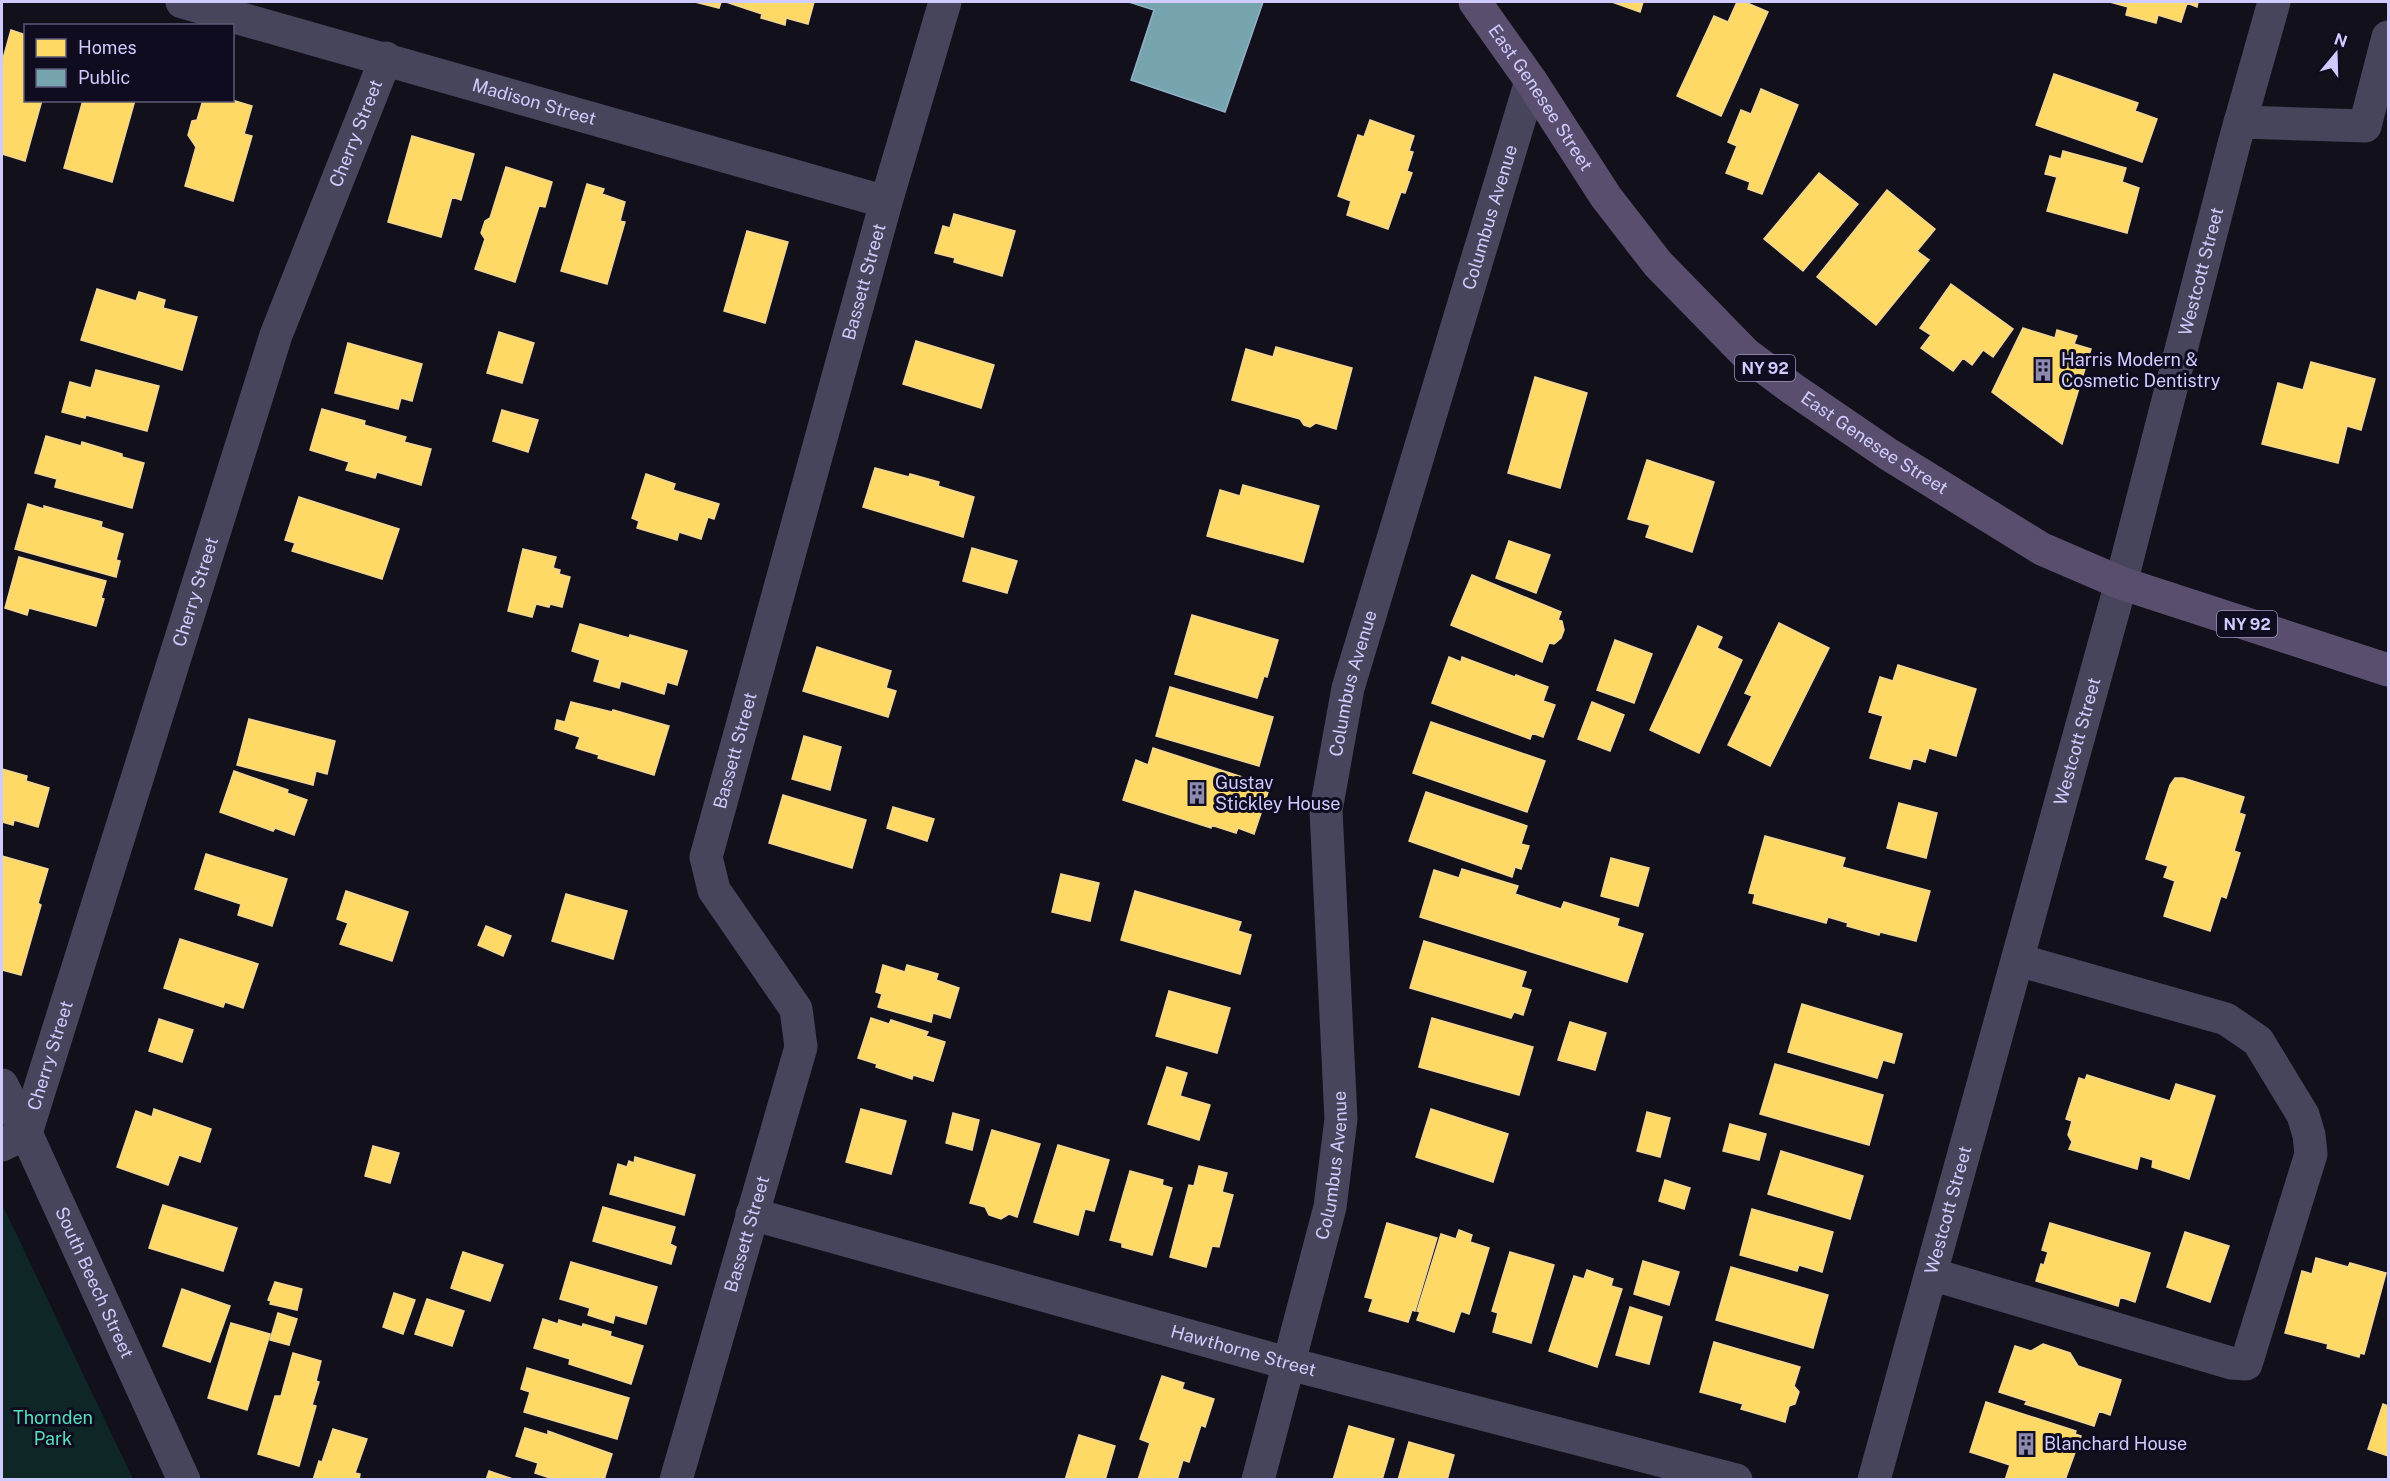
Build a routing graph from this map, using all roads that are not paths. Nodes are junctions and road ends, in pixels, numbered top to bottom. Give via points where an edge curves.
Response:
1 (182, 2) edge
2 (945, 2) edge
3 (1475, 2) edge
4 (2274, 2) edge
5 (2388, 37) edge
6 (386, 58) junction
7 (1531, 81) junction
8 (2240, 122) junction
9 (886, 202) junction
10 (2121, 583) junction
11 (2388, 670) edge
12 (2018, 960) junction
13 (2, 1085) edge
14 (14, 1139) edge
15 (752, 1214) junction
16 (1931, 1274) junction
17 (1290, 1364) junction
18 (184, 1479) edge
19 (675, 1479) edge
20 (1258, 1479) edge
21 (1736, 1479) edge
22 (1874, 1479) edge

1 - 6 street, Madison Street
2 - 9 street, Bassett Street
3 - 7 main road, East Genesee Street / NY 92
4 - 8 street, Westcott Street
5 - 8 street via 2364,126
6 - 9 street, Madison Street
6 - 14 street, Cherry Street via 276,335
7 - 10 main road, East Genesee Street / NY 92 via 1606,197 1658,264 1746,354 1888,454 2042,549
7 - 17 street, Columbus Avenue via 1348,688 1326,810 1341,1119 1330,1207
8 - 10 street, Westcott Street
9 - 15 street, Bassett Street via 706,857 714,890 796,1009 801,1047
10 - 11 main road, East Genesee Street / NY 92
10 - 12 street, Westcott Street
12 - 16 street, Westcott Street
12 - 16 street via 2226,1019 2258,1041 2303,1115 2311,1154 2246,1364
13 - 14 street, South Beech Street
14 - 18 street, South Beech Street
15 - 17 street, Hawthorne Street
15 - 19 street, Bassett Street
16 - 22 street, Westcott Street
17 - 20 street, Columbus Avenue
17 - 21 street, Hawthorne Street

